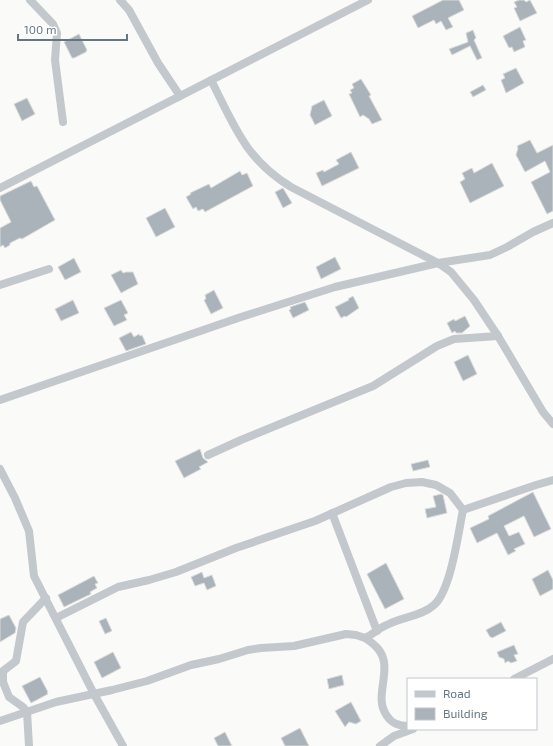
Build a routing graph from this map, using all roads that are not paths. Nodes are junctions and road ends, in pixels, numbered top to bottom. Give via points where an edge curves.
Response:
1 (30, 0) edge
2 (120, 0) edge
3 (368, 0) edge
4 (211, 80) junction
5 (180, 96) junction
6 (63, 122) dead end
7 (0, 188) edge
8 (553, 223) edge
9 (438, 263) junction
10 (49, 269) dead end
11 (0, 285) edge
12 (498, 336) junction
13 (0, 400) edge
14 (553, 423) edge
15 (208, 454) dead end
16 (0, 469) edge
17 (553, 480) edge
18 (463, 510) junction
19 (332, 513) junction
20 (46, 598) junction
21 (56, 618) junction
22 (378, 631) junction
23 (365, 638) junction
24 (553, 660) edge
25 (516, 678) edge
26 (94, 694) junction
27 (27, 712) junction
28 (0, 721) edge
29 (407, 726) edge
30 (410, 730) edge
31 (29, 746) edge
32 (123, 746) edge
33 (380, 746) edge

1 - 6 street via 57,33 55,60
2 - 5 street via 129,10 158,63
3 - 4 street
4 - 5 street
4 - 9 street via 246,146 258,162 274,176
5 - 7 street
8 - 9 street via 490,255
9 - 12 street via 462,284
9 - 13 street via 335,287
10 - 11 street
12 - 14 street
12 - 15 street via 454,339 437,346 373,386
16 - 20 street via 27,523 34,576
17 - 18 street
18 - 19 street via 450,494 436,485 422,482 391,487
18 - 22 street via 448,579 441,597 428,610 387,624
19 - 21 street via 176,572 118,587
19 - 22 street
20 - 21 street
20 - 27 street via 23,622 16,661 3,671 5,690 9,697
21 - 26 street
22 - 23 street
23 - 26 street via 346,634 294,646 248,650 219,660 191,665 147,681
23 - 29 street via 378,648 384,661 381,697 385,713 394,724
24 - 25 street
26 - 27 street via 56,702
26 - 32 street
27 - 28 street
27 - 31 street
30 - 33 street via 394,736

